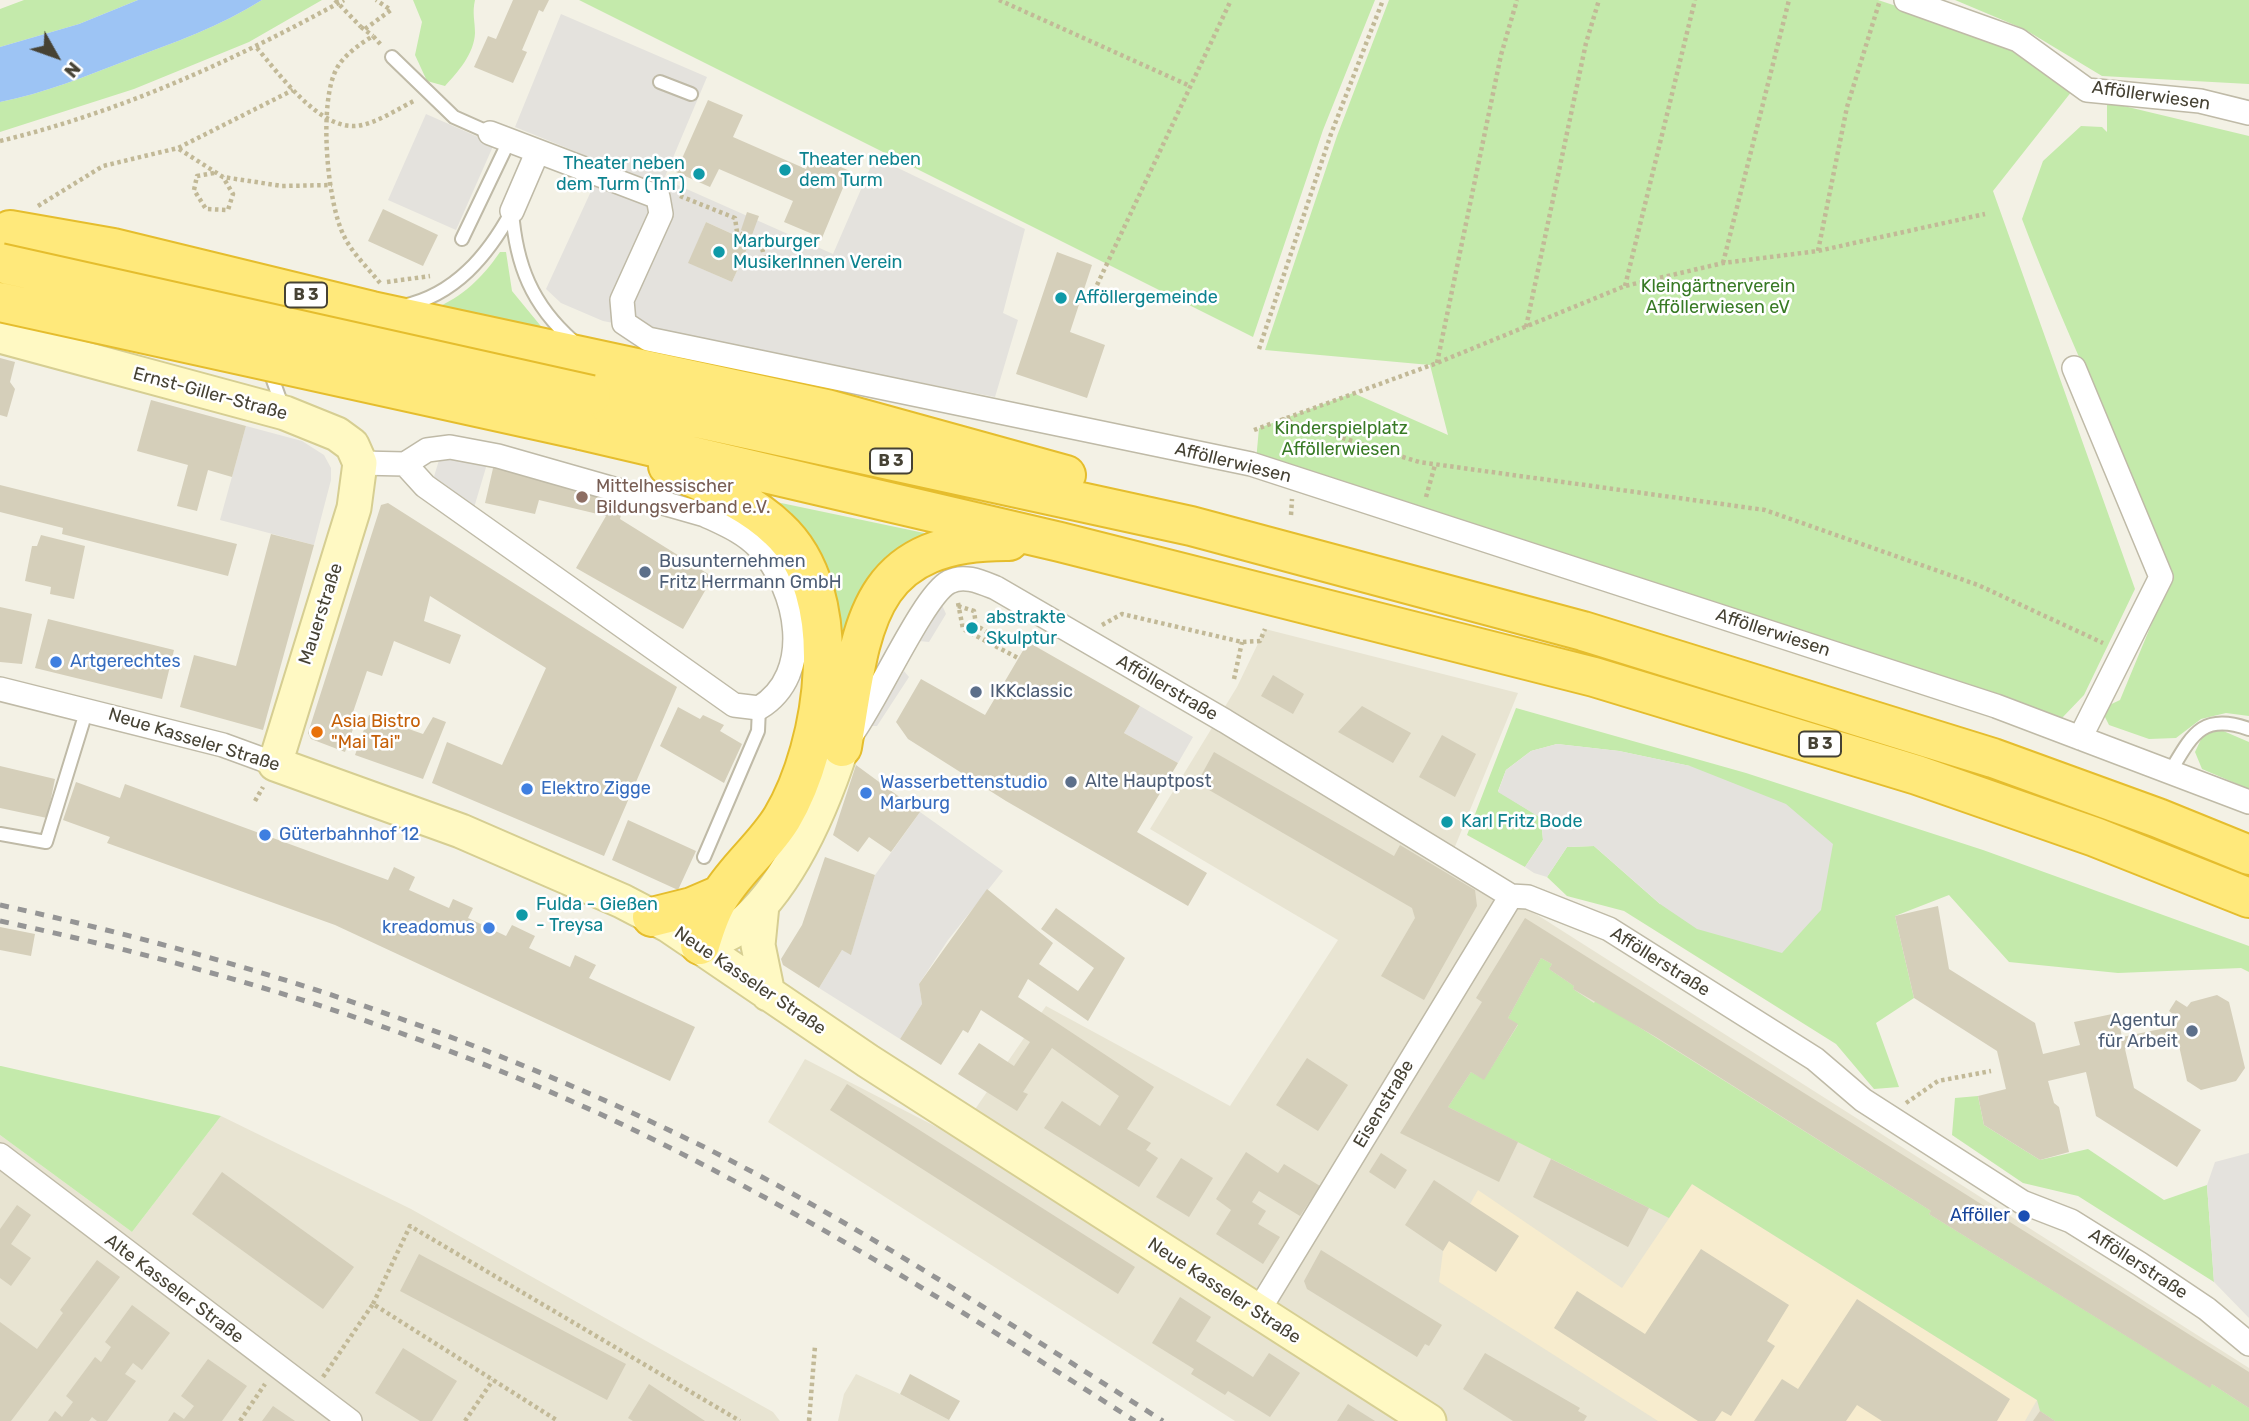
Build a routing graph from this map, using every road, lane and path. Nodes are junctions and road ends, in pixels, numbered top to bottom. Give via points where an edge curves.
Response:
1 (335, 0) edge
2 (344, 0) edge
3 (376, 0) edge
4 (999, 0) edge
5 (1383, 0) edge
6 (1517, 0) edge
7 (1599, 0) edge
8 (1695, 0) edge
9 (1789, 0) edge
10 (1880, 0) edge
11 (1906, 0) edge
12 (1228, 1) edge
13 (363, 28) junction
14 (373, 36) junction
15 (257, 48) junction
16 (391, 57) joint
17 (660, 82) dead end
18 (1190, 86) junction
19 (293, 90) junction
20 (428, 94) junction
21 (691, 94) dead end
22 (2249, 113) edge
23 (326, 119) junction
24 (500, 137) junction
25 (0, 141) edge
26 (178, 148) junction
27 (537, 153) junction
28 (215, 173) junction
29 (223, 177) junction
30 (332, 186) junction
31 (658, 197) junction
32 (48, 207) dead end
33 (512, 211) junction
34 (1985, 214) dead end
35 (462, 239) joint
36 (3, 241) edge
37 (1818, 251) junction
38 (764, 256) dead end
39 (1723, 262) junction
40 (1097, 285) dead end
41 (1625, 286) junction
42 (373, 291) junction
43 (0, 302) edge
44 (1525, 328) junction
45 (0, 335) edge
46 (237, 340) dead end
47 (1259, 349) dead end
48 (97, 363) junction
49 (1437, 363) junction
50 (2074, 368) dead end
51 (595, 405) junction
52 (285, 413) junction
53 (1282, 419) junction
54 (1254, 430) dead end
55 (360, 463) junction
56 (405, 464) junction
57 (1435, 465) junction
58 (1420, 519) junction
59 (1060, 542) junction
60 (958, 606) dead end
61 (960, 615) dead end
62 (1265, 629) dead end
63 (986, 642) junction
64 (1242, 642) junction
65 (1094, 647) junction
66 (2123, 653) junction
67 (1018, 658) dead end
68 (1234, 679) dead end
69 (0, 688) edge
70 (759, 708) junction
71 (87, 709) junction
72 (2249, 729) edge
73 (2080, 738) junction
74 (842, 747) junction
75 (275, 764) junction
76 (2170, 772) junction
77 (2249, 802) edge
78 (0, 834) edge
79 (2249, 855) edge
80 (704, 857) dead end
81 (720, 895) junction
82 (1511, 896) junction
83 (2249, 898) edge
84 (762, 905) junction
85 (652, 917) junction
86 (700, 945) junction
87 (768, 993) junction
88 (1991, 1070) dead end
89 (1897, 1109) dead end
90 (0, 1155) edge
91 (373, 1304) junction
92 (1257, 1313) junction
93 (2249, 1344) edge
94 (815, 1346) dead end
95 (277, 1368) junction
96 (493, 1380) junction
97 (312, 1393) junction
98 (240, 1421) edge
99 (350, 1421) edge
100 (465, 1421) edge
101 (558, 1421) edge
102 (740, 1421) edge
103 (809, 1421) edge
104 (1429, 1421) edge

1 - 13 path, bridge
2 - 15 path
3 - 13 path via 391,10
4 - 18 path
5 - 47 path via 1331,134
6 - 49 path via 1501,55
7 - 44 path
8 - 41 path
9 - 39 path
10 - 37 path via 1847,107
11 - 22 street, Afföllerwiesen via 2018,40 2087,90 2200,102
12 - 18 path
13 - 14 path
14 - 16 path
14 - 23 path via 338,64
15 - 19 path
15 - 25 path via 135,99
16 - 20 lane
17 - 21 lane
18 - 40 path
19 - 23 path
19 - 26 path
20 - 23 path via 356,126
20 - 24 lane via 454,117
23 - 30 path
24 - 27 street
24 - 35 lane
26 - 28 path
26 - 32 path via 103,166 38,206
27 - 31 street
27 - 33 street
28 - 29 path
28 - 29 path via 197,176 194,190 206,209 228,210 233,194
29 - 30 path via 282,187
30 - 42 path via 344,238
31 - 38 path via 677,195 735,218 737,232 761,244
31 - 58 street, Afföllerwiesen via 661,214 621,300 624,323 648,339 1251,464
33 - 42 lane via 495,243 471,270 441,291 408,305
33 - 51 lane via 522,271 553,324 576,345
34 - 37 path
35 - 42 path via 449,266 440,272
36 - 42 highway, B 3 via 113,248
36 - 48 main road via 26,246 76,341
36 - 51 highway, B 3, bridge
37 - 39 path
39 - 41 path
41 - 44 path
42 - 51 highway, B 3
43 - 51 highway, B 3, bridge
44 - 49 path
45 - 48 main road, Ernst-Giller-Straße
46 - 52 lane via 264,356
48 - 52 main road, Ernst-Giller-Straße
49 - 53 path
50 - 66 street via 2161,577
51 - 59 highway, B 3
51 - 79 highway, B 3 via 1191,526 1583,631 1993,758
51 - 81 highway via 780,530 817,596 824,660 817,716 793,796 764,843
52 - 55 main road, Ernst-Giller-Straße via 345,438
53 - 54 path
53 - 57 path
55 - 56 street
55 - 75 main road, Mauerstraße via 354,508
56 - 70 street via 425,486 734,705
56 - 70 street via 427,450 450,447 498,456 705,515 735,528 759,547 779,573 790,599 795,650 790,676 780,692
57 - 58 path
57 - 66 path via 1765,510 1978,585
58 - 73 street, Afföllerwiesen via 1996,706
59 - 74 highway via 971,542 942,547 897,573 867,619
59 - 83 highway, B 3 via 1594,677 1760,725 2095,837
60 - 63 path via 975,613 976,625 988,633
61 - 63 path via 963,629
62 - 64 path via 1259,641
63 - 67 path
64 - 65 path via 1122,614 1099,628
64 - 68 path
65 - 74 street, Afföllerstraße via 1015,598 974,580 955,579 942,586 866,717
65 - 82 street, Afföllerstraße via 1225,721
66 - 73 street
69 - 71 street, Neue Kasseler Straße
70 - 80 lane via 758,731
71 - 75 street, Neue Kasseler Straße
71 - 78 lane via 46,842
72 - 76 lane via 2216,722 2205,725
73 - 76 street, Afföllerwiesen
74 - 84 main road via 810,827
75 - 85 main road, Neue Kasseler Straße via 461,831
76 - 77 street, Afföllerwiesen
81 - 85 highway
81 - 86 highway
82 - 92 street, Eisenstraße
82 - 93 street, Afföllerstraße via 1528,897 1609,929 1815,1059 1863,1100 2022,1202 2071,1221 2140,1264
84 - 86 main road via 737,928
84 - 87 main road via 758,945
85 - 86 main road, Neue Kasseler Straße
86 - 87 main road, Neue Kasseler Straße
87 - 92 main road, Neue Kasseler Straße
88 - 89 path via 1938,1082
90 - 95 street, Alte Kasseler Straße
91 - 96 path
91 - 97 path
91 - 102 path via 410,1226
92 - 104 main road, Neue Kasseler Straße
94 - 103 path
95 - 97 street, Alte Kasseler Straße
95 - 98 path
96 - 100 path
96 - 101 path
97 - 99 street, Alte Kasseler Straße

